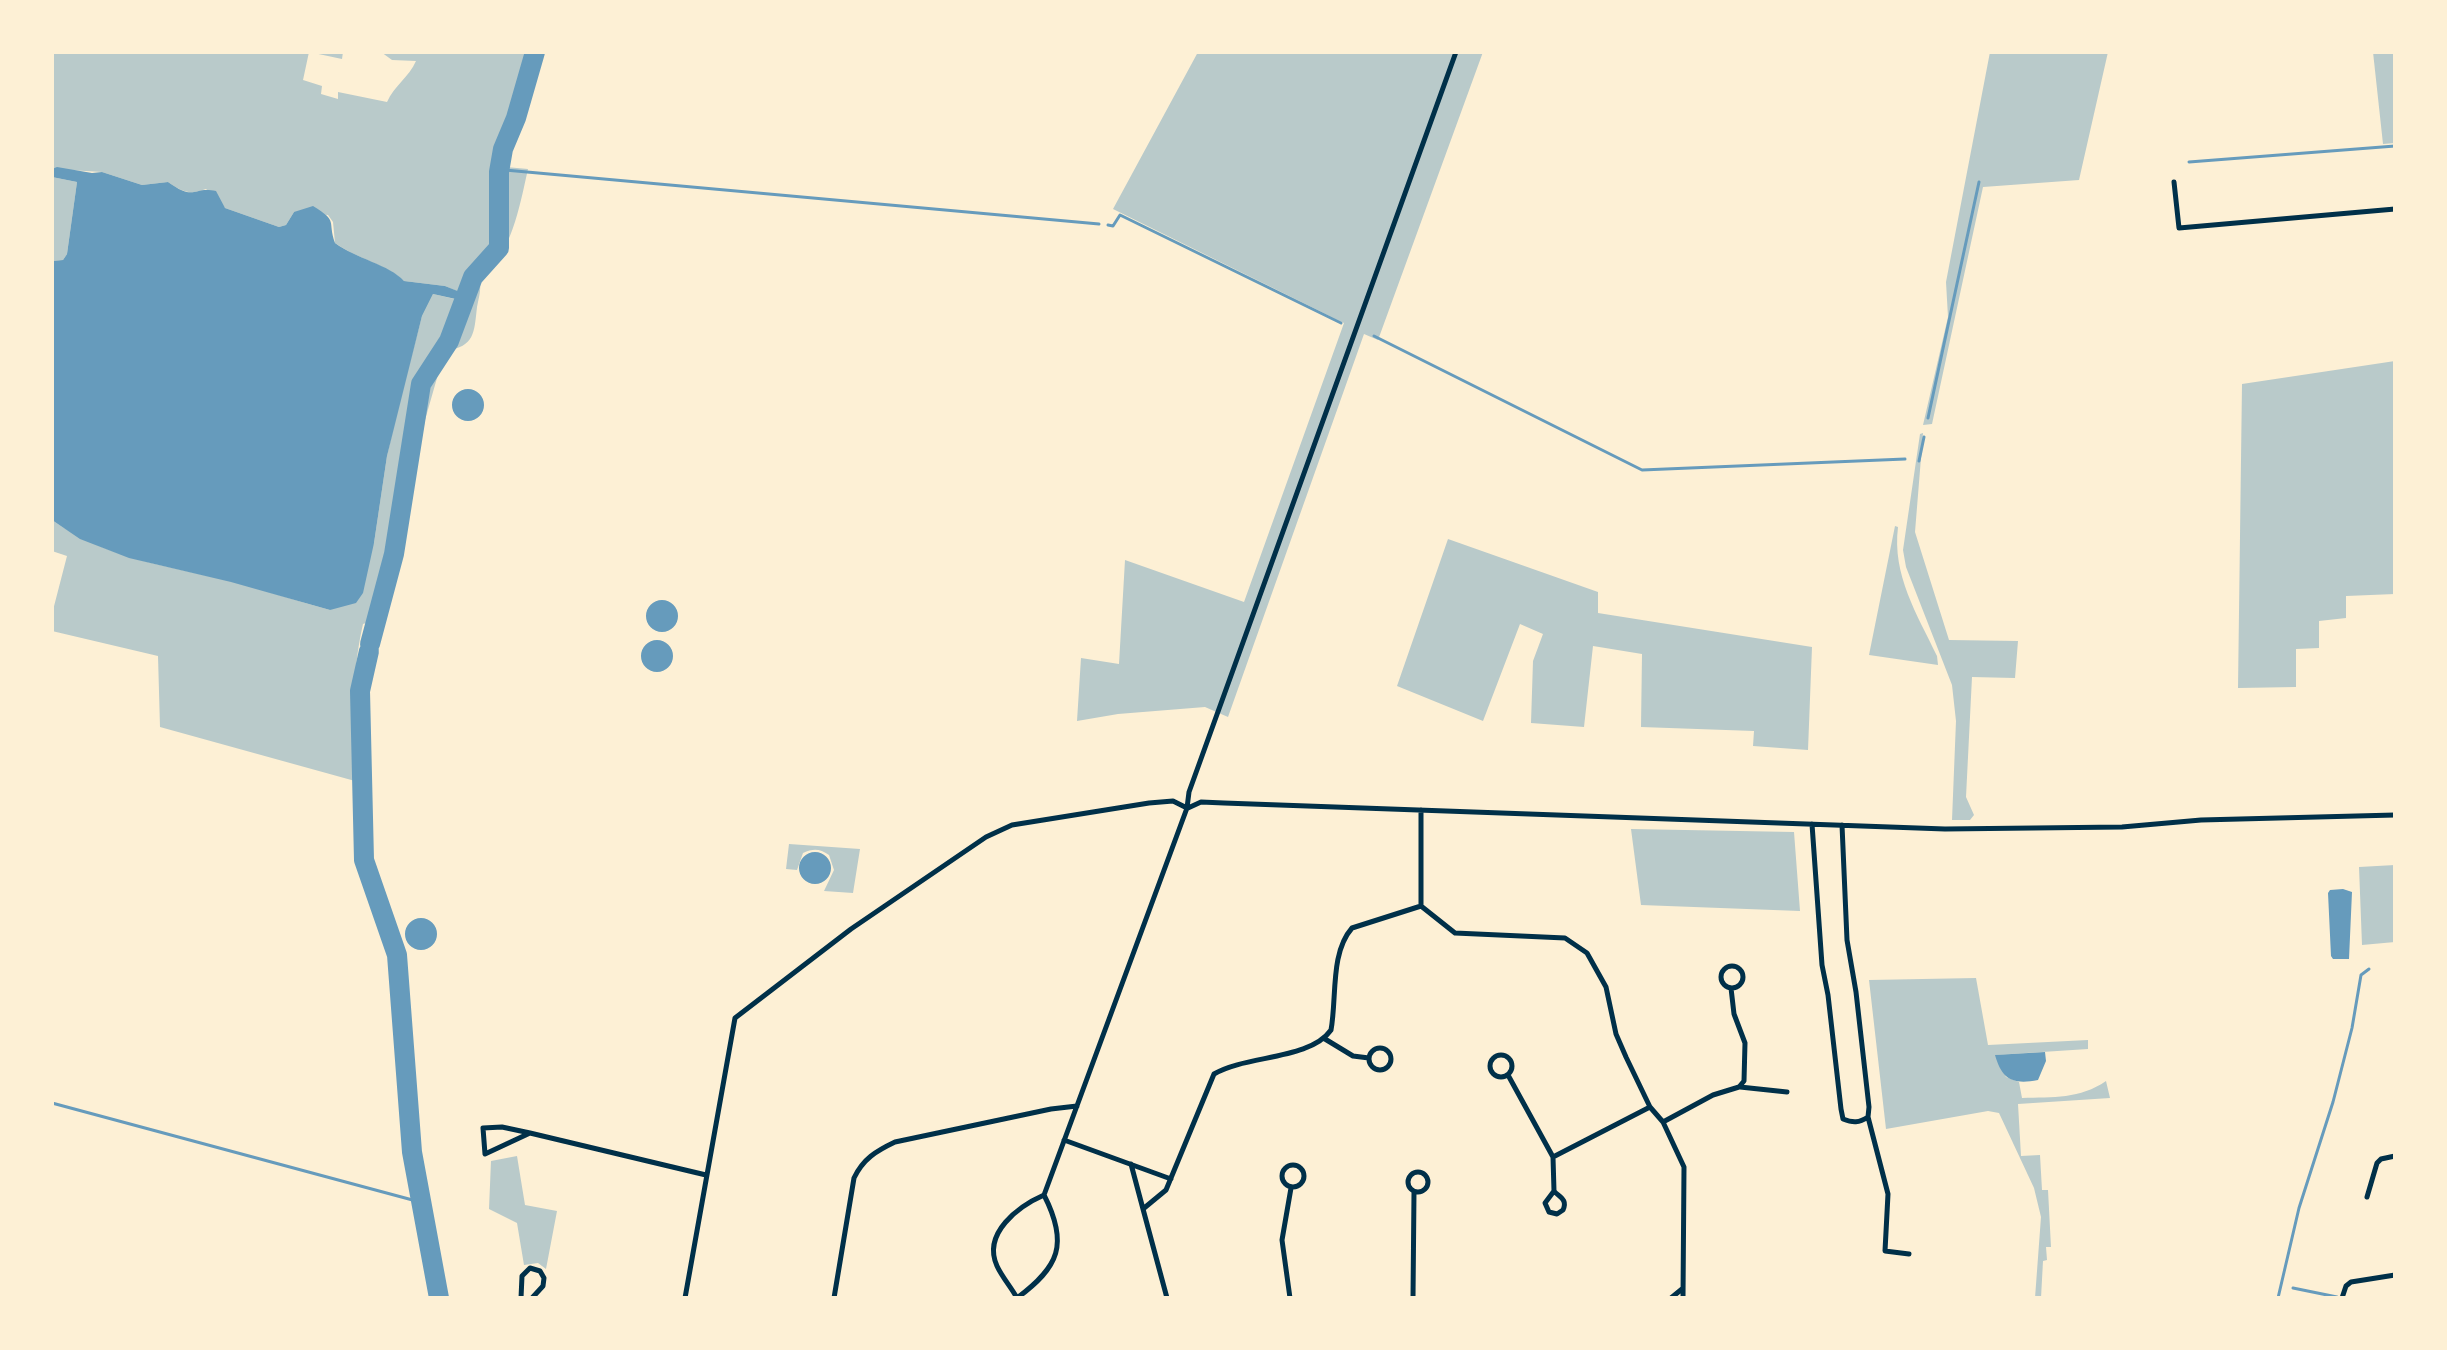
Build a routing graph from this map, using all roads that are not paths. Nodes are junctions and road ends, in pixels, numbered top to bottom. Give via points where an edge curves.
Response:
1 (1456, 52) edge
2 (2174, 182) dead end
3 (2395, 209) edge
4 (1187, 808) junction
5 (1421, 810) junction
6 (2395, 815) edge
7 (1812, 824) junction
8 (1842, 825) junction
9 (1421, 906) junction
10 (1731, 988) junction
11 (1325, 1039) junction
12 (1369, 1058) junction
13 (1508, 1075) junction
14 (1739, 1087) junction
15 (1787, 1092) dead end
16 (1077, 1106) junction
17 (1650, 1107) junction
18 (1868, 1117) junction
19 (1663, 1122) junction
20 (530, 1133) junction
21 (1064, 1140) junction
22 (2395, 1156) edge
23 (1553, 1157) junction
24 (1131, 1164) junction
25 (706, 1175) junction
26 (1171, 1179) junction
27 (1291, 1188) junction
28 (1554, 1191) junction
29 (1414, 1192) dead end
30 (1044, 1195) junction
31 (2367, 1197) dead end
32 (1143, 1209) junction
33 (1909, 1254) dead end
34 (2395, 1275) edge
35 (1683, 1288) junction
36 (521, 1298) edge
37 (532, 1298) edge
38 (685, 1298) edge
39 (834, 1298) edge
40 (1017, 1298) edge
41 (1167, 1298) edge
42 (1290, 1298) edge
43 (1413, 1298) edge
44 (1671, 1298) edge
45 (1683, 1298) edge
46 (2342, 1298) edge

1 - 4 street
2 - 3 street via 2179,228
4 - 5 street via 1201,802
4 - 16 street
4 - 25 street via 1173,801 1149,803 1012,825 986,837 839,938 735,1018
5 - 7 street
5 - 9 street
6 - 8 street via 2122,827
7 - 8 street
7 - 18 street via 1822,965 1841,1109 1843,1119 1852,1122
8 - 18 street via 1847,940
9 - 11 street via 1352,928 1345,937 1331,1030
9 - 17 street via 1455,933 1565,938 1587,953 1606,987 1616,1034
10 - 10 street via 1744,980 1736,966 1728,966 1721,975
10 - 14 street via 1747,1055
11 - 12 street via 1353,1056
11 - 26 street via 1214,1074
12 - 12 street via 1378,1070 1391,1063 1383,1049 1375,1049
13 - 13 street via 1510,1060 1494,1058 1494,1074
13 - 23 street
14 - 15 street
14 - 19 street
16 - 21 street
16 - 39 street via 895,1142 875,1151 854,1178
17 - 19 street
17 - 23 street
18 - 33 street via 1888,1194 1885,1251
19 - 35 street via 1684,1167
20 - 20 street via 483,1128 485,1154
20 - 25 street
21 - 24 street
21 - 30 street
22 - 31 street via 2377,1163
23 - 28 street
24 - 26 street
24 - 32 street
25 - 38 street
26 - 32 street
27 - 27 street via 1304,1180 1298,1166 1289,1165 1282,1172
27 - 42 street via 1282,1240
28 - 28 street via 1545,1203 1557,1214 1565,1203
29 - 43 street
30 - 40 street via 1054,1221 1057,1253 1041,1281
30 - 40 street via 1005,1222 996,1238 996,1265
32 - 41 street
34 - 46 street via 2351,1282
35 - 44 street
35 - 45 street
36 - 37 street via 522,1276 530,1268 544,1278

